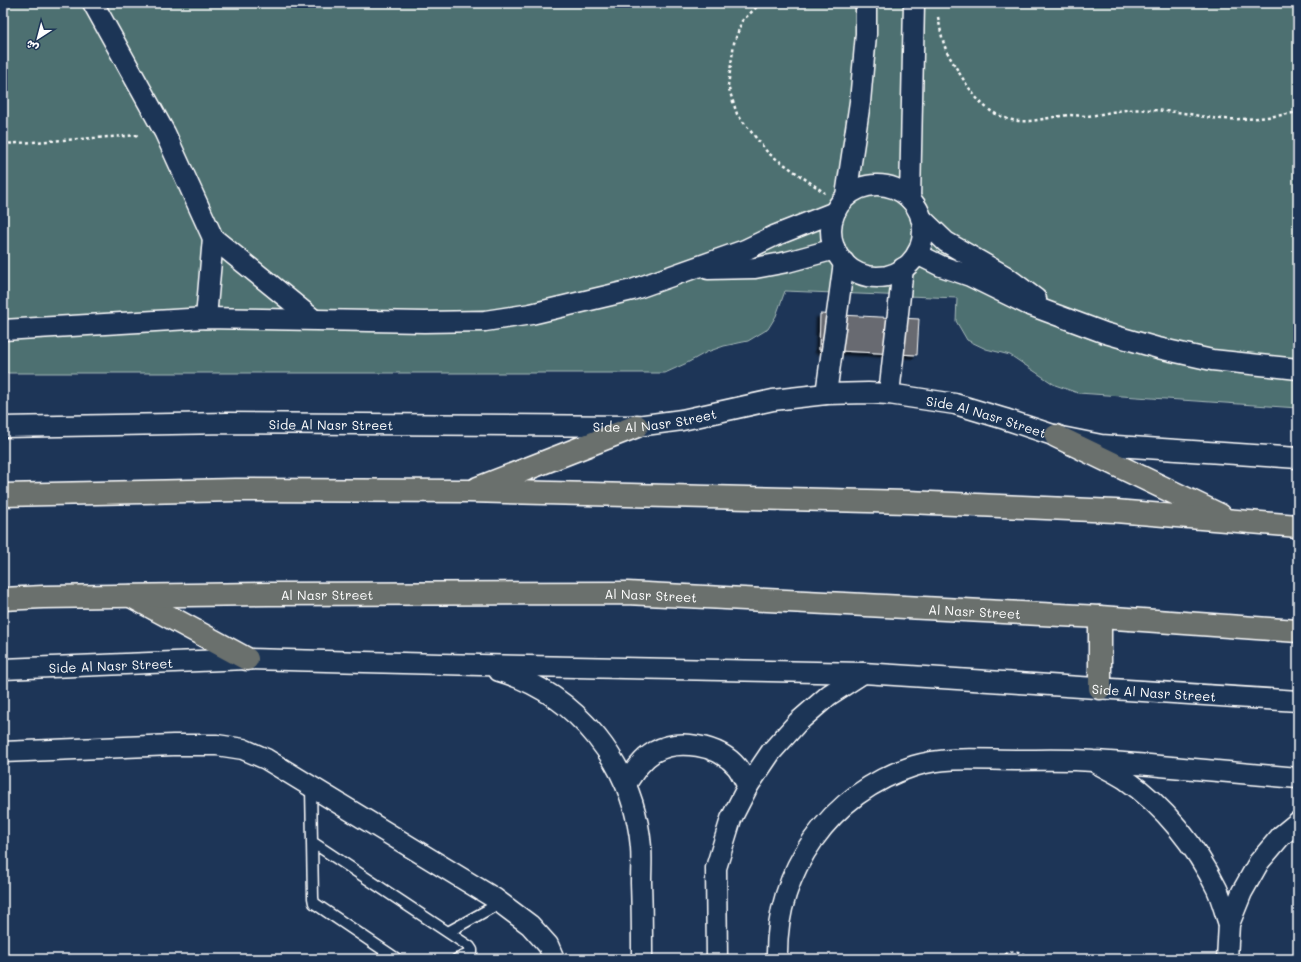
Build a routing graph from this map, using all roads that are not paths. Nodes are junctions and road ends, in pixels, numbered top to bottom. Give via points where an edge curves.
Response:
1 (93, 3) edge
2 (866, 3) edge
3 (914, 3) edge
4 (910, 199) junction
5 (841, 204) junction
6 (921, 218) junction
7 (214, 238) junction
8 (917, 254) junction
9 (840, 256) junction
10 (903, 268) junction
11 (692, 269) junction
12 (1053, 313) junction
13 (206, 318) junction
14 (313, 319) junction
15 (3, 330) edge
16 (1298, 369) edge
17 (826, 394) junction
18 (889, 394) junction
19 (637, 426) junction
20 (3, 427) edge
21 (1056, 436) junction
22 (1298, 458) edge
23 (468, 491) junction
24 (3, 495) edge
25 (1231, 521) junction
26 (1298, 526) edge
27 (130, 596) junction
28 (3, 599) edge
29 (1100, 617) junction
30 (1298, 631) edge
31 (247, 659) junction
32 (480, 666) junction
33 (3, 669) edge
34 (863, 673) junction
35 (1100, 688) junction
36 (1298, 701) edge
37 (3, 752) edge
38 (1093, 760) junction
39 (1298, 778) edge
40 (626, 784) junction
41 (748, 786) junction
42 (311, 787) junction
43 (1298, 822) edge
44 (312, 842) junction
45 (500, 903) junction
46 (1229, 924) junction
47 (448, 932) junction
48 (397, 959) edge
49 (457, 959) edge
50 (554, 959) edge
51 (642, 959) edge
52 (717, 959) edge
53 (777, 959) edge
54 (1227, 959) edge

1 - 7 street via 165,133
2 - 5 street via 860,102
3 - 4 street
4 - 5 street via 899,190 886,185 872,185 858,188
4 - 6 street
5 - 9 street via 832,224 832,237
5 - 11 street via 745,250
6 - 8 street via 922,242
6 - 12 street via 946,242 1005,276
7 - 13 street
7 - 14 street
8 - 10 street
8 - 12 street via 1027,304
9 - 10 street via 854,270 866,275 891,274
9 - 11 street via 755,268
9 - 17 street
10 - 18 street
11 - 14 street via 588,302 485,321
12 - 16 street via 1158,348 1212,360
13 - 14 street
13 - 15 street
17 - 18 street, Side Al Nasr Street
17 - 19 street, Side Al Nasr Street via 773,400 682,420
18 - 21 street, Side Al Nasr Street via 955,404
19 - 20 street, Side Al Nasr Street via 227,423
19 - 23 main road
21 - 22 street, Side Al Nasr Street via 1101,445
21 - 25 main road
23 - 24 main road via 236,490
23 - 25 main road via 916,502 1115,511
25 - 26 main road
27 - 28 main road, Al Nasr Street
27 - 29 main road, Al Nasr Street via 627,593
27 - 31 main road
29 - 30 main road, Al Nasr Street
29 - 35 main road
31 - 32 street, Side Al Nasr Street
31 - 33 street, Side Al Nasr Street
32 - 34 street, Side Al Nasr Street
32 - 40 street via 518,677 552,695 582,720 607,750
34 - 35 street, Side Al Nasr Street
34 - 41 street via 829,695 798,722 771,752
35 - 36 street, Side Al Nasr Street
37 - 42 street via 217,745 243,749 266,759
38 - 39 street
38 - 46 street via 1153,802 1178,828 1217,890
38 - 53 street via 944,760 915,766 860,793 836,813 816,836 800,861 787,889 780,919
40 - 41 street via 638,766 655,752 676,745 698,745 719,753 736,766
40 - 51 street via 636,815 641,847
41 - 52 street via 731,819 716,868
42 - 44 lane
42 - 45 street
43 - 46 street via 1281,836 1259,862 1242,892
44 - 47 lane
44 - 48 lane via 314,903
45 - 47 lane
45 - 50 street via 530,925 548,945
46 - 54 street
47 - 49 lane via 472,950 472,953

